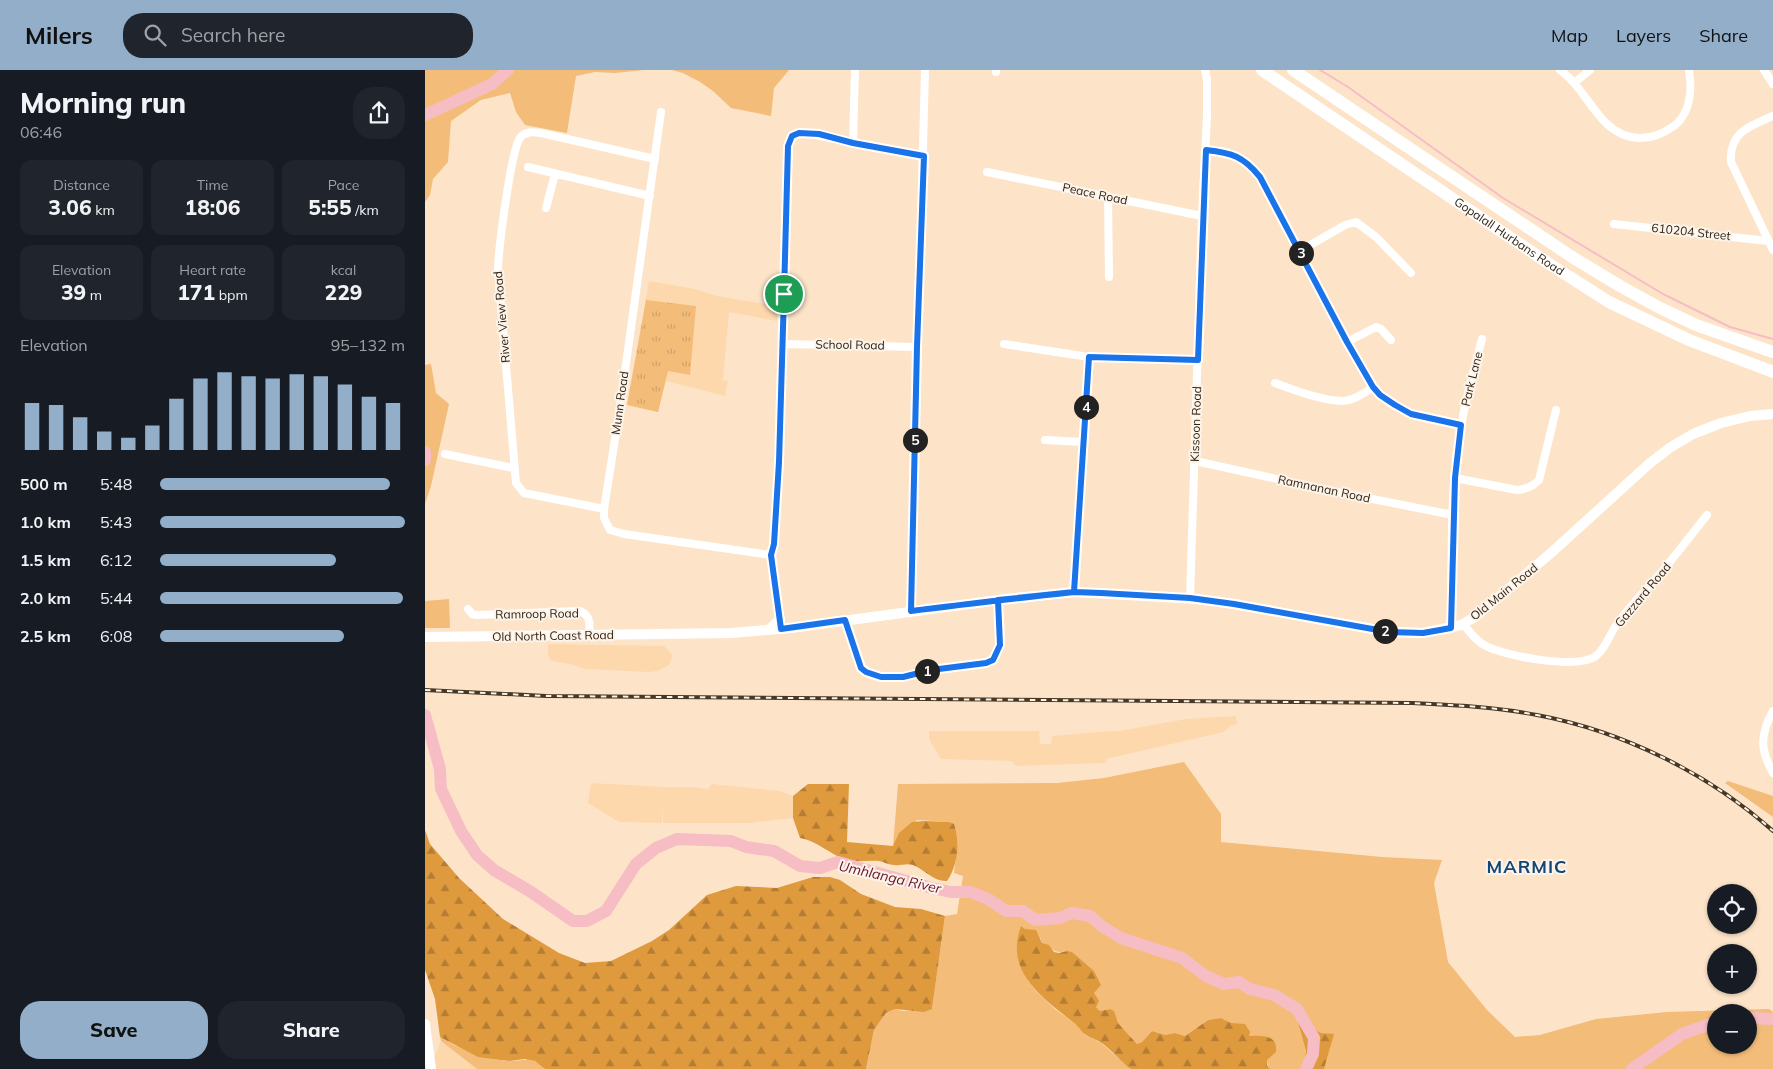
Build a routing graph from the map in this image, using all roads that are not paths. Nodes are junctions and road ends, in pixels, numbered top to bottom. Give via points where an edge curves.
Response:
1 (855, 70) edge
2 (925, 70) edge
3 (1205, 70) edge
4 (1262, 70) edge
5 (1293, 70) edge
6 (1560, 70) edge
7 (1590, 70) edge
8 (1690, 70) edge
9 (1764, 70) edge
10 (1574, 83) junction
11 (1773, 84) edge
12 (661, 112) dead end
13 (1773, 116) edge
14 (853, 143) junction
15 (1206, 150) junction
16 (924, 156) junction
17 (655, 159) junction
18 (528, 167) dead end
19 (987, 172) dead end
20 (555, 174) junction
21 (650, 196) junction
22 (1108, 196) junction
23 (546, 208) dead end
24 (1203, 216) junction
25 (1614, 224) dead end
26 (1768, 241) junction
27 (1299, 250) junction
28 (1773, 250) edge
29 (1411, 273) dead end
30 (1109, 277) dead end
31 (1482, 339) dead end
32 (1391, 340) dead end
33 (1347, 342) junction
34 (783, 344) junction
35 (1003, 344) dead end
36 (917, 347) junction
37 (1773, 352) edge
38 (1089, 357) junction
39 (1198, 360) junction
40 (1773, 372) edge
41 (1275, 383) dead end
42 (1373, 387) junction
43 (1556, 410) dead end
44 (1773, 414) edge
45 (1461, 425) junction
46 (1045, 440) dead end
47 (1084, 442) junction
48 (445, 454) dead end
49 (1195, 461) junction
50 (513, 468) junction
51 (1455, 478) junction
52 (604, 509) junction
53 (1453, 514) junction
54 (1707, 515) dead end
55 (771, 555) junction
56 (1074, 592) junction
57 (1190, 598) junction
58 (998, 600) junction
59 (469, 609) dead end
60 (911, 611) junction
61 (845, 620) junction
62 (781, 624) junction
63 (1463, 624) junction
64 (1451, 628) junction
65 (589, 635) junction
66 (682, 635) joint
67 (425, 637) edge
68 (1773, 711) edge
69 (1773, 772) edge
70 (425, 1024) edge
71 (431, 1069) edge

1 - 14 street
2 - 16 street
3 - 15 street, Kissoon Road
4 - 40 main road, Gopalall Hurbans Road via 1609,302 1689,340
5 - 37 main road, Gopalall Hurbans Road via 1620,286 1696,325
6 - 10 street
7 - 10 street
8 - 10 street via 1690,101 1677,123 1657,135 1642,138 1616,132 1604,122
9 - 11 street
12 - 17 street, Munn Road
13 - 26 street via 1738,134 1730,154
14 - 16 street
14 - 34 street via 819,134 799,133 790,138
15 - 24 street, Kissoon Road
15 - 27 street via 1230,153 1251,165
16 - 36 street
17 - 21 street, Munn Road
17 - 50 street, River View Road via 533,132 519,138 498,265
18 - 20 street
19 - 22 street, Peace Road
20 - 21 street
20 - 23 street
21 - 52 street, Munn Road
22 - 24 street, Peace Road
22 - 30 street
24 - 39 street, Kissoon Road
25 - 26 street, 610204 Street
26 - 28 street
27 - 29 street via 1356,222 1376,237
27 - 33 street
31 - 45 street, Park Lane
32 - 33 street via 1376,327
33 - 42 street
34 - 36 street, School Road
34 - 55 street via 778,480
35 - 38 street
36 - 60 street
38 - 39 street
38 - 47 street
39 - 49 street, Kissoon Road
41 - 42 street via 1339,401 1351,400
42 - 45 street via 1411,414
43 - 51 street via 1539,480 1533,486 1517,490
44 - 63 street, Old Main Road via 1721,423 1671,447 1483,611
45 - 51 street, Park Lane
46 - 47 street
47 - 56 street
48 - 50 street
49 - 53 street, Ramnanan Road
49 - 57 street, Kissoon Road
50 - 52 street, River View Road via 515,482 524,493
51 - 53 street, Park Lane
52 - 55 street, Munn Road via 607,525 615,532
53 - 64 street, Park Lane
54 - 63 street, Gazzard Road via 1616,625 1595,657 1545,661 1499,652 1475,640
55 - 62 street
56 - 57 street, Old Main Road
56 - 58 street, Old Main Road
57 - 64 street, Old Main Road via 1389,632 1423,633
58 - 60 street, Old Main Road
58 - 61 street via 1000,645 993,660 903,677 881,677 861,668
59 - 65 street, Ramroop Road via 476,615 580,611 587,615
60 - 61 street, Old Main Road
61 - 62 street, Old Main Road
62 - 66 street, Old Main Road via 769,630
63 - 64 street, Old Main Road
65 - 66 street, Old North Coast Road
65 - 67 street, Old North Coast Road
68 - 69 street via 1763,734 1763,747
70 - 71 street

